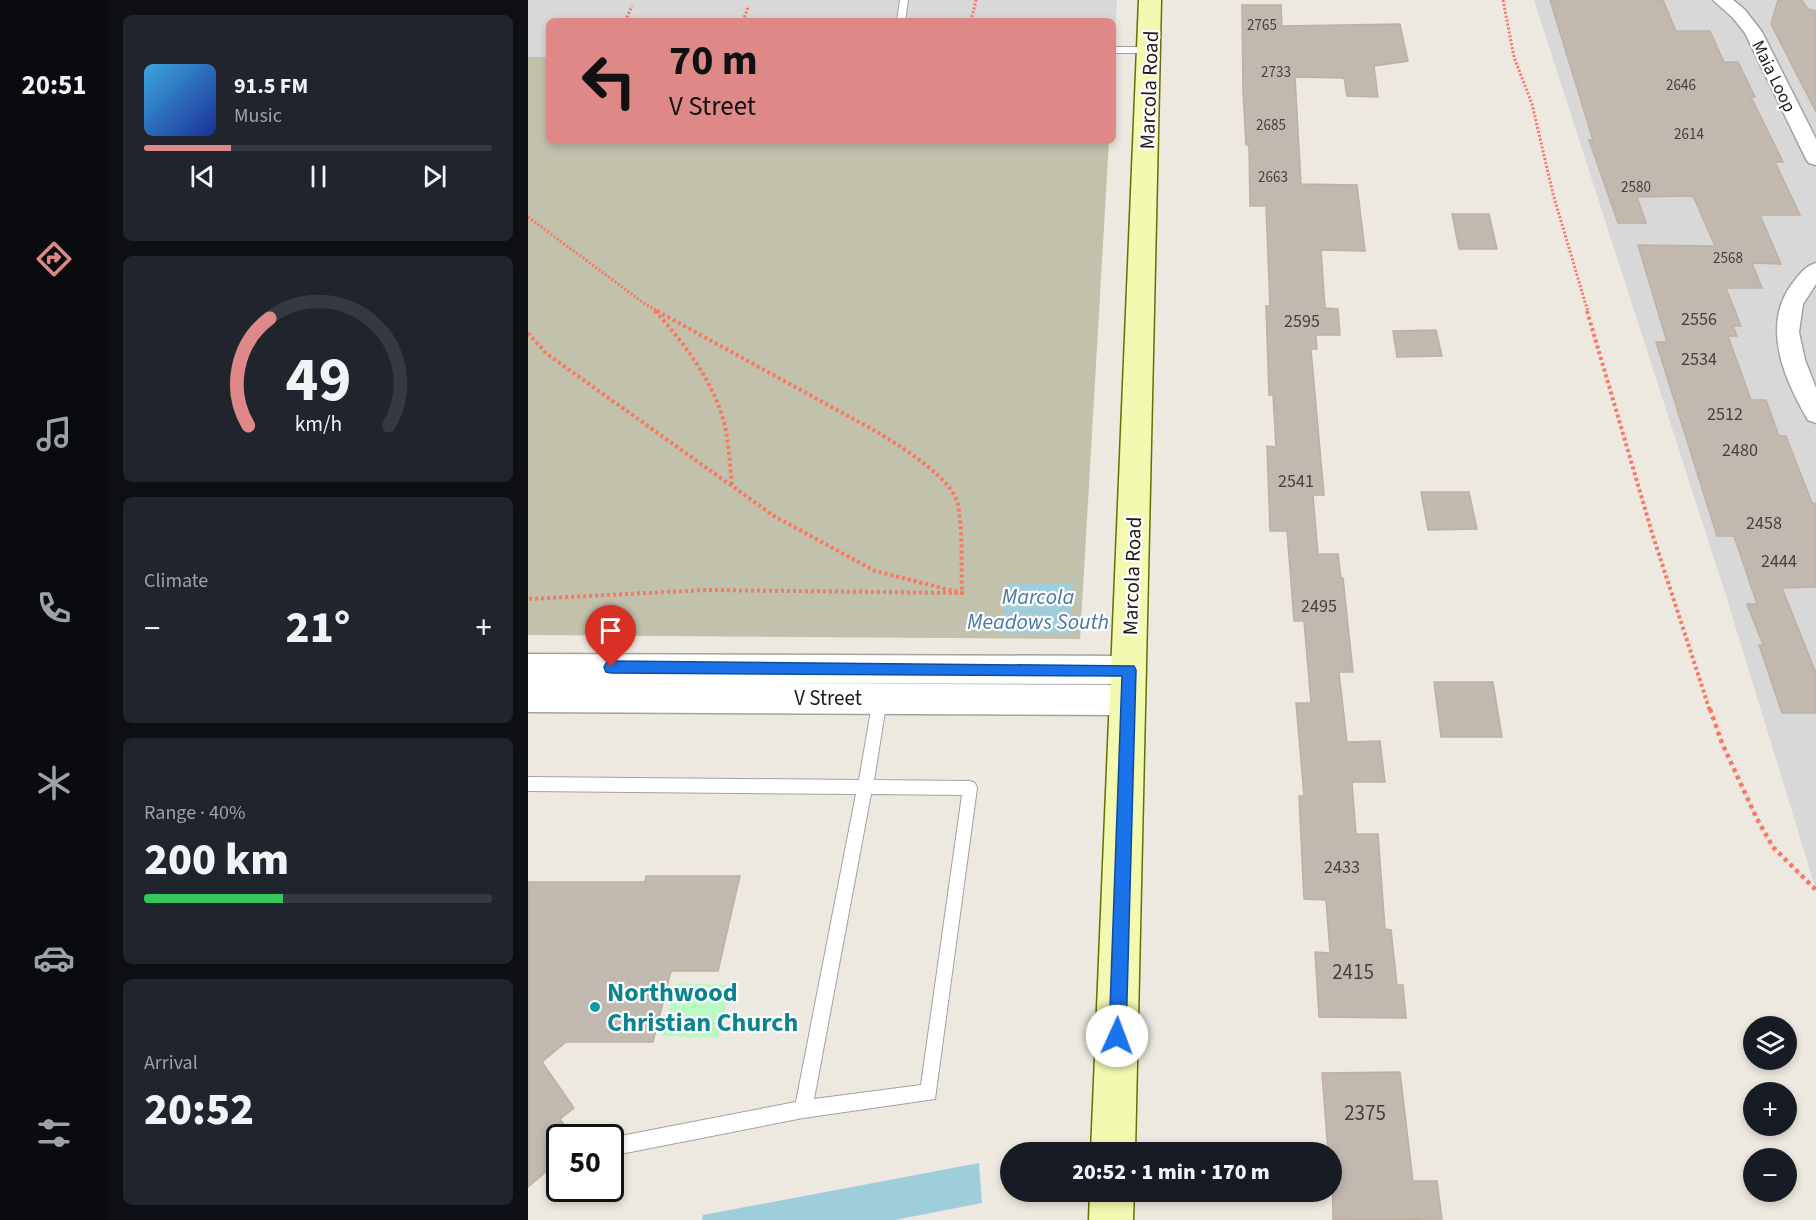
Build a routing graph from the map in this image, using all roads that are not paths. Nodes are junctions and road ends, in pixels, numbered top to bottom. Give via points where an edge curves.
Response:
1 (904, 0) edge
2 (1150, 0) edge
3 (1722, 0) edge
4 (901, 18) edge
5 (1116, 50) edge
6 (1150, 50) junction
7 (1816, 159) edge
8 (1816, 270) edge
9 (1816, 414) edge
10 (528, 668) edge
11 (1129, 685) junction
12 (528, 697) edge
13 (880, 699) junction
14 (528, 784) edge
15 (864, 786) junction
16 (802, 1109) junction
17 (1113, 1142) edge
18 (624, 1144) edge
19 (1112, 1202) edge
20 (1111, 1220) edge

1 - 4 lane
2 - 6 main road, Marcola Road
3 - 7 street, Maia Loop via 1753,32
5 - 6 lane
6 - 11 main road, Marcola Road
8 - 9 street via 1792,303 1787,330 1794,362
10 - 11 street, V Street
11 - 13 street, V Street
11 - 17 main road, Marcola Road
12 - 13 street, V Street
13 - 15 lane
14 - 15 lane
15 - 16 lane
15 - 16 lane via 970,788 929,1094
16 - 18 lane
19 - 20 main road

